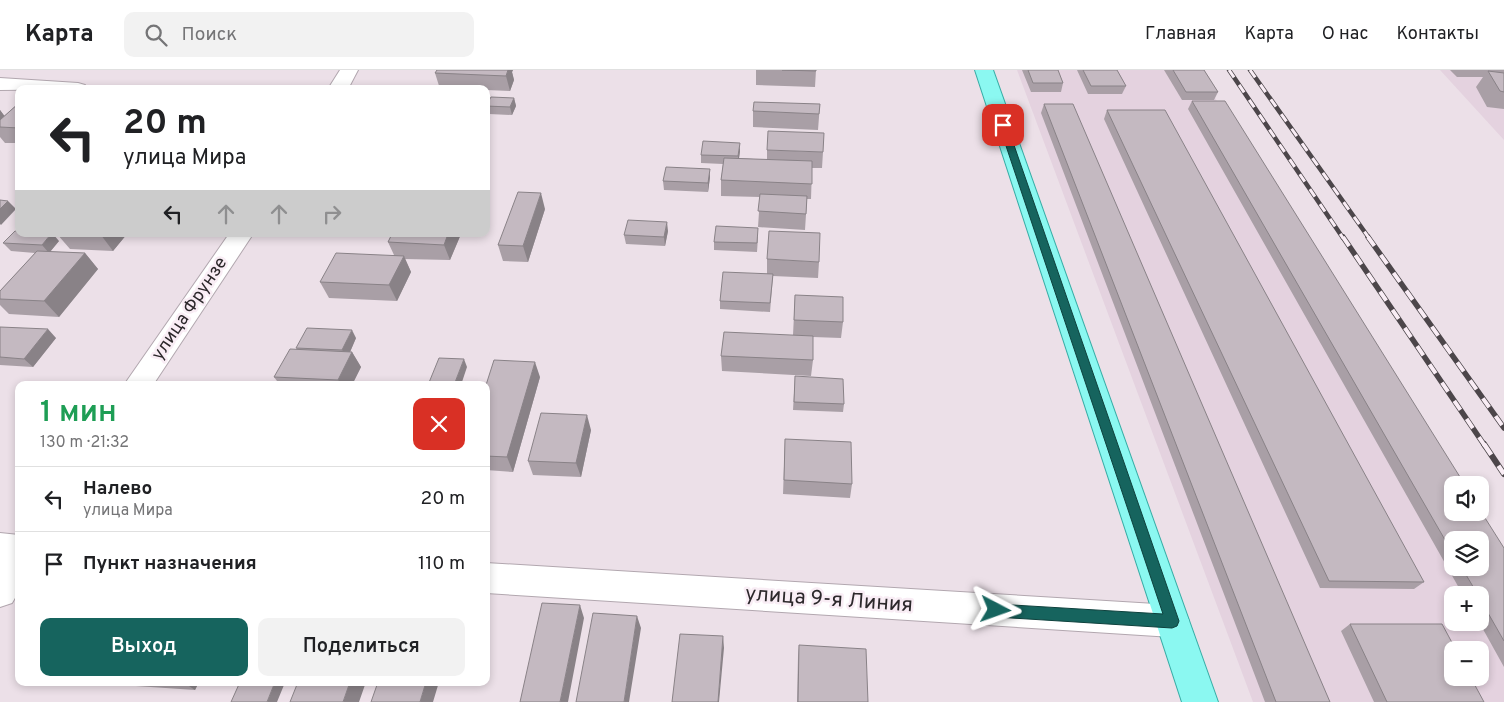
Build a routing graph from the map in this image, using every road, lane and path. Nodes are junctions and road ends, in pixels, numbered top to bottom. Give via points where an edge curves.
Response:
1 (349, 70) edge
2 (984, 70) edge
3 (0, 84) edge
4 (16, 85) edge
5 (340, 85) edge
6 (239, 237) edge
7 (141, 381) edge
8 (0, 547) edge
9 (15, 549) edge
10 (15, 568) edge
11 (490, 578) edge
12 (0, 592) edge
13 (1172, 621) junction
14 (1200, 702) edge

1 - 5 street
2 - 13 main road
3 - 4 street
6 - 7 street, улица Фрунзе
8 - 9 street
10 - 12 street
11 - 13 street, улица 9-я Линия
13 - 14 main road

